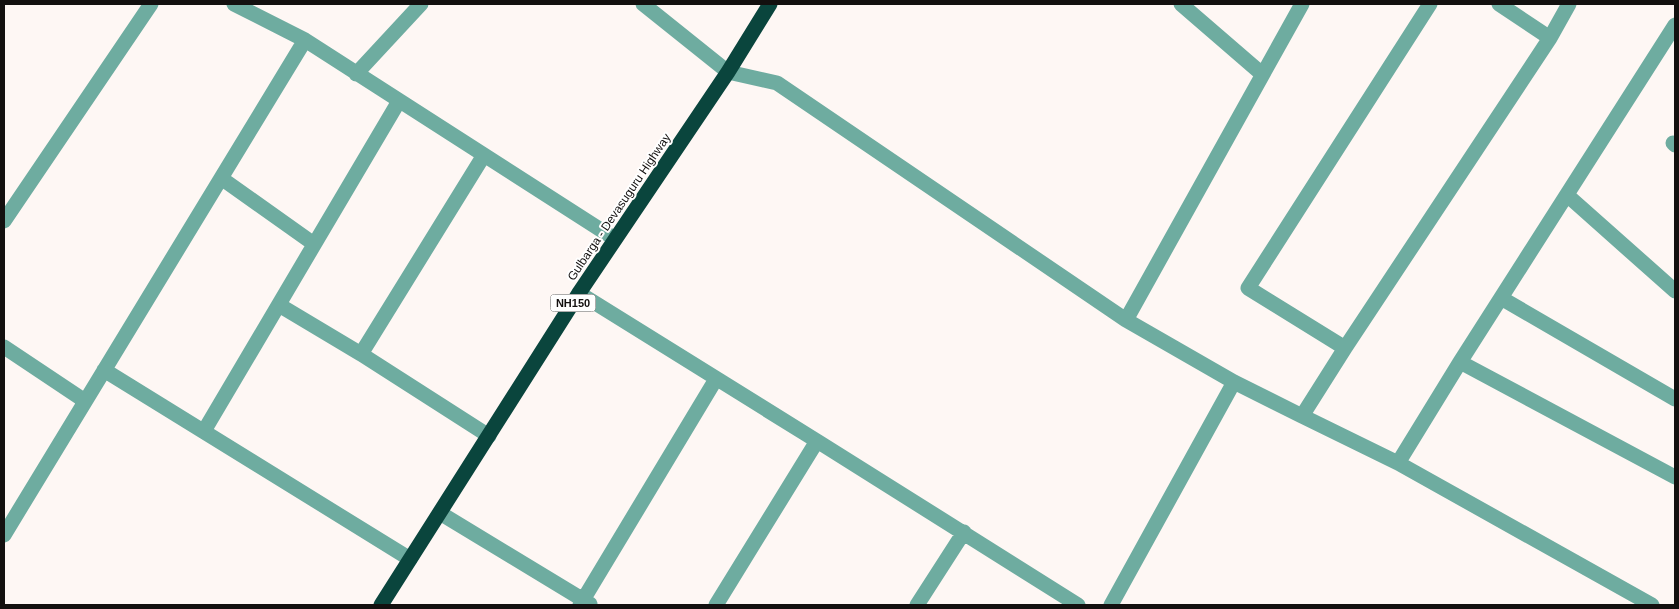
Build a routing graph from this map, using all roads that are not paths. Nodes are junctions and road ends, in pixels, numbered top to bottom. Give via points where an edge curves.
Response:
1 (150, 4) edge
2 (234, 4) edge
3 (421, 4) edge
4 (643, 4) edge
5 (770, 4) edge
6 (1181, 4) edge
7 (1302, 4) edge
8 (1430, 4) edge
9 (1499, 4) edge
10 (1569, 4) edge
11 (1675, 25) edge
12 (1550, 38) junction
13 (305, 40) junction
14 (728, 72) junction
15 (356, 74) junction
16 (1262, 74) junction
17 (398, 101) junction
18 (484, 155) junction
19 (221, 178) junction
20 (1567, 195) junction
21 (4, 221) edge
22 (615, 239) junction
23 (314, 244) junction
24 (1675, 291) edge
25 (579, 293) junction
26 (1502, 298) junction
27 (278, 305) junction
28 (1126, 320) junction
29 (4, 347) edge
30 (1345, 348) junction
31 (361, 354) junction
32 (1460, 362) junction
33 (104, 370) junction
34 (716, 379) junction
35 (1234, 382) junction
36 (1675, 399) edge
37 (85, 401) junction
38 (1302, 416) junction
39 (204, 431) junction
40 (489, 436) junction
41 (816, 441) junction
42 (1398, 463) junction
43 (1675, 477) edge
44 (440, 513) junction
45 (964, 532) junction
46 (4, 535) edge
47 (410, 558) junction
48 (585, 604) edge
49 (381, 605) edge
50 (716, 605) edge
51 (917, 605) edge
52 (1078, 605) edge
53 (1111, 605) edge
54 (1652, 605) edge

1 - 21 street
2 - 13 street
3 - 15 street
4 - 14 street
5 - 14 highway, Gulbarga - Devasuguru Highway / NH150
6 - 16 street
7 - 16 street
8 - 30 street via 1248,288
9 - 12 street
10 - 12 street
11 - 20 street
12 - 30 street
13 - 15 street
13 - 19 street
14 - 22 highway, Gulbarga - Devasuguru Highway / NH150
14 - 28 street via 777,82
15 - 17 street
16 - 28 street
17 - 18 street
17 - 23 street
18 - 22 street
18 - 31 street
19 - 23 street
19 - 33 street
20 - 24 street
20 - 26 street
22 - 25 highway, Gulbarga - Devasuguru Highway / NH150
23 - 27 street
25 - 34 street
25 - 40 highway, Gulbarga - Devasuguru Highway / NH150
26 - 32 street
26 - 36 street
27 - 31 street
27 - 39 street
28 - 35 street
29 - 37 street
30 - 38 street
31 - 40 street
32 - 42 street
32 - 43 street
33 - 37 street
33 - 39 street
34 - 41 street
34 - 48 street
35 - 38 street
35 - 53 street
37 - 46 street
38 - 42 street
39 - 47 street
40 - 44 highway, Gulbarga - Devasuguru Highway / NH150
41 - 45 street
41 - 50 street
42 - 54 street
44 - 47 highway, Gulbarga - Devasuguru Highway / NH150
44 - 48 street
45 - 51 street
45 - 52 street
47 - 49 highway, Gulbarga - Devasuguru Highway / NH150

